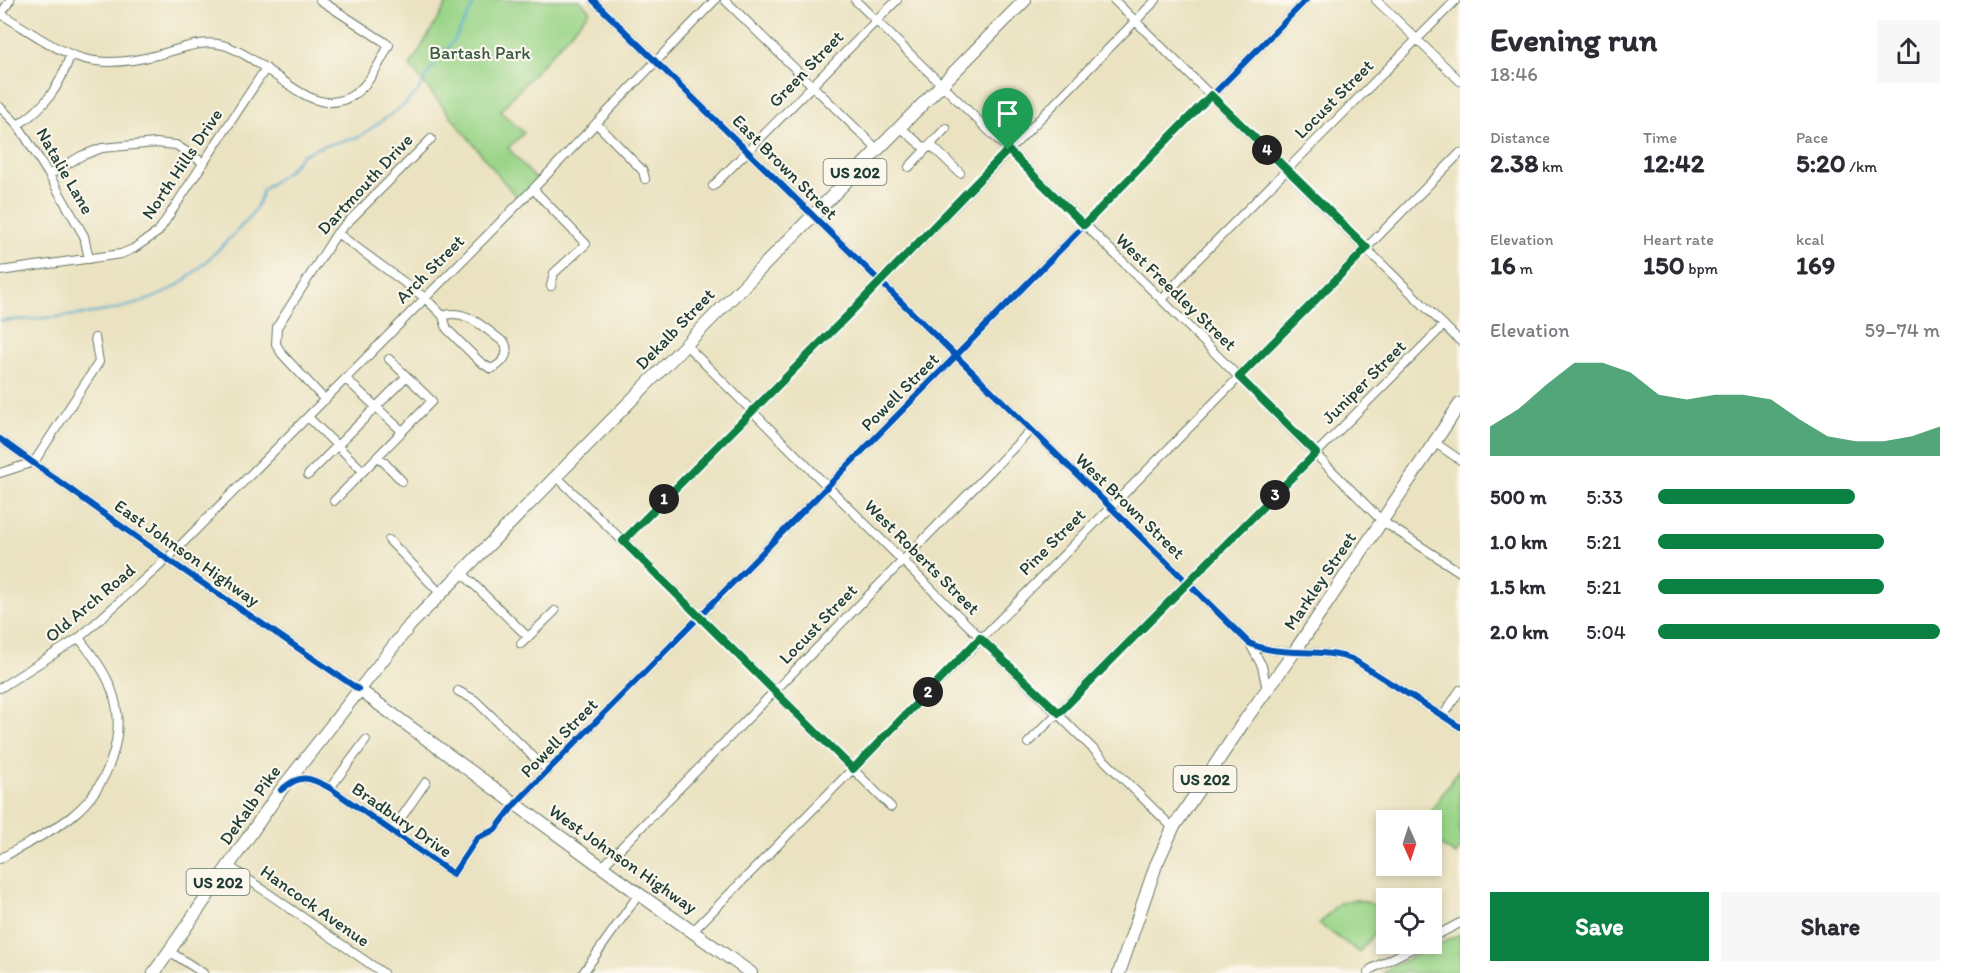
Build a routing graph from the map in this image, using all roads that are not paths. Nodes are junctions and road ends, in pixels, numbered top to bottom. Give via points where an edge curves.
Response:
1 (10, 0) edge
2 (320, 0) edge
3 (593, 0) edge
4 (715, 0) edge
5 (725, 0) edge
6 (855, 0) edge
7 (897, 0) edge
8 (1025, 0) edge
9 (1114, 0) edge
10 (1156, 0) edge
11 (1306, 0) edge
12 (1376, 0) edge
13 (1456, 0) edge
14 (1, 15) edge
15 (876, 21) junction
16 (1135, 21) junction
17 (1417, 39) junction
18 (70, 56) junction
19 (657, 61) junction
20 (267, 68) junction
21 (1460, 81) edge
22 (942, 85) junction
23 (812, 86) junction
24 (1211, 95) junction
25 (0, 107) edge
26 (596, 123) junction
27 (18, 125) junction
28 (900, 127) junction
29 (946, 129) dead end
30 (431, 139) dead end
31 (929, 146) junction
32 (878, 150) junction
33 (1008, 150) junction
34 (747, 151) junction
35 (1460, 153) edge
36 (204, 163) junction
37 (909, 167) dead end
38 (1287, 169) junction
39 (960, 173) dead end
40 (49, 175) junction
41 (645, 179) dead end
42 (713, 186) dead end
43 (533, 189) junction
44 (813, 214) junction
45 (1084, 225) junction
46 (337, 233) junction
47 (1367, 248) junction
48 (89, 259) junction
49 (0, 271) edge
50 (880, 282) junction
51 (551, 286) dead end
52 (424, 297) junction
53 (1161, 300) junction
54 (443, 316) junction
55 (1444, 325) junction
56 (95, 338) dead end
57 (1460, 341) edge
58 (685, 344) junction
59 (956, 356) junction
60 (389, 359) dead end
61 (406, 377) junction
62 (1239, 377) junction
63 (346, 378) junction
64 (325, 400) junction
65 (1460, 404) edge
66 (376, 407) junction
67 (752, 411) junction
68 (308, 417) junction
69 (1031, 430) junction
70 (402, 431) junction
71 (0, 439) edge
72 (1434, 442) junction
73 (337, 445) junction
74 (1316, 453) junction
75 (378, 456) junction
76 (1460, 460) edge
77 (34, 462) junction
78 (363, 471) junction
79 (0, 473) edge
80 (308, 475) dead end
81 (557, 477) junction
82 (402, 481) dead end
83 (827, 486) junction
84 (334, 501) dead end
85 (1110, 507) junction
86 (1382, 521) junction
87 (389, 540) dead end
88 (623, 541) junction
89 (167, 559) junction
90 (903, 560) junction
91 (1460, 572) edge
92 (462, 573) junction
93 (1187, 584) junction
94 (441, 594) junction
95 (555, 611) dead end
96 (699, 616) junction
97 (528, 637) junction
98 (79, 638) junction
99 (980, 638) junction
100 (521, 644) dead end
101 (1249, 644) junction
102 (1295, 651) junction
103 (0, 688) edge
104 (358, 689) junction
105 (458, 690) dead end
106 (1267, 690) junction
107 (1460, 690) edge
108 (775, 692) junction
109 (1059, 713) junction
110 (1443, 716) junction
111 (1460, 727) edge
112 (366, 740) dead end
113 (1028, 743) dead end
114 (853, 769) junction
115 (548, 771) junction
116 (426, 782) dead end
117 (330, 788) junction
118 (280, 790) junction
119 (515, 804) junction
120 (891, 807) dead end
121 (1173, 828) junction
122 (392, 831) junction
123 (0, 859) edge
124 (229, 866) junction
125 (603, 866) junction
126 (639, 894) junction
127 (1460, 923) edge
128 (693, 931) junction
129 (1442, 932) edge
130 (169, 951) junction
131 (1401, 954) edge
132 (371, 970) edge
133 (154, 973) edge
134 (203, 973) edge
135 (382, 973) edge
136 (584, 973) edge
137 (751, 973) edge
138 (1119, 973) edge
139 (1368, 973) edge

1 - 14 street
2 - 20 street via 389,45 374,76 353,96 326,102 309,97
3 - 19 street, East Brown Street
4 - 19 street, Arch Street
5 - 23 street
6 - 15 street, West Freedley Street
7 - 15 street, Green Street
8 - 22 highway, Dekalb Street / US 202
9 - 16 street
10 - 16 street
11 - 24 street, Powell Street
12 - 17 street
13 - 17 street, Locust Street
14 - 18 street
15 - 22 street, West Freedley Street
15 - 23 street, Green Street
16 - 24 street
16 - 33 street
17 - 21 street
17 - 38 street, Locust Street
18 - 20 street via 89,62 117,63 206,43 238,50
18 - 27 street via 47,102
19 - 26 street, Arch Street
19 - 34 street, East Brown Street
20 - 36 street, North Hills Drive
22 - 28 highway, Dekalb Street / US 202
22 - 33 street, West Freedley Street
23 - 32 street
23 - 34 street, Green Street
24 - 38 street
24 - 45 street, Powell Street
25 - 27 street, Natalie Lane
26 - 41 street via 643,171
26 - 43 street, Arch Street
27 - 40 street, Natalie Lane
28 - 31 street via 922,147
28 - 32 highway, Dekalb Street / US 202
29 - 31 street
30 - 46 street, Dartmouth Drive
31 - 37 street
31 - 39 street
32 - 44 highway, Dekalb Street / US 202
33 - 45 street, West Freedley Street
33 - 50 street
34 - 42 street, Green Street
34 - 44 street, East Brown Street
35 - 47 street, Pine Street
36 - 40 street via 176,145 156,143 102,148
36 - 48 street, North Hills Drive via 158,232 121,254
38 - 47 street
38 - 53 street, Locust Street
40 - 48 street, Natalie Lane via 84,236
43 - 51 street via 586,244 554,273
43 - 52 street, Arch Street
44 - 50 street, East Brown Street
44 - 58 highway, Dekalb Street / US 202
45 - 53 street, West Freedley Street
45 - 59 street, Powell Street
46 - 52 street
46 - 64 street, Dartmouth Drive via 277,327 276,338 282,354
47 - 55 street
47 - 62 street, Pine Street
48 - 49 street, North Hills Drive
50 - 59 street, East Brown Street
50 - 67 street
52 - 54 street
52 - 63 street, Arch Street
53 - 62 street, West Freedley Street
54 - 54 street via 447,329 490,369 505,357 505,343 465,315
55 - 57 street
55 - 74 street, Juniper Street
56 - 77 street via 99,362
58 - 67 street, West Roberts Street
58 - 81 highway, Dekalb Street / US 202
59 - 69 street, West Brown Street
59 - 83 street, Powell Street
60 - 61 street
61 - 66 street
61 - 70 street via 432,401
62 - 74 street, West Freedley Street
62 - 85 street, Pine Street
63 - 64 street, Arch Street
63 - 66 street
64 - 68 street, Arch Street
65 - 72 highway, Markley Street / US 202
66 - 70 street
66 - 73 street
67 - 83 street, West Roberts Street
67 - 88 street
68 - 73 street
68 - 89 street, Arch Street
69 - 85 street, West Brown Street
69 - 90 street, Locust Street
70 - 75 street
71 - 77 street, East Johnson Highway
72 - 76 street
72 - 86 highway, Markley Street / US 202
73 - 78 street
73 - 80 street
74 - 86 street, West Freedley Street
74 - 93 street, Juniper Street
75 - 78 street
75 - 82 street
77 - 79 street
77 - 89 street, East Johnson Highway
78 - 84 street
81 - 88 street
81 - 92 highway, Dekalb Street / US 202
83 - 90 street, West Roberts Street
83 - 96 street, Powell Street
85 - 93 street, West Brown Street
85 - 99 street, Pine Street
86 - 91 street, West Freedley Street
86 - 102 highway, Markley Street / US 202
87 - 94 street
88 - 96 street
89 - 98 street, Old Arch Road
89 - 104 street, East Johnson Highway
90 - 99 street, West Roberts Street
90 - 108 street, Locust Street
92 - 94 highway, Dekalb Street / US 202
92 - 97 street
93 - 101 street, West Brown Street
93 - 109 street, Juniper Street
94 - 104 highway, Dekalb Street / US 202
95 - 97 street
96 - 108 street
96 - 115 street, Powell Street
97 - 100 street
98 - 103 street, Old Arch Road
98 - 123 street via 101,667 118,716 106,774 91,798 69,818
99 - 109 street, West Roberts Street
99 - 114 street, Pine Street
101 - 102 street via 1263,650
101 - 106 street via 1262,666
102 - 106 highway, Markley Street / US 202
102 - 110 street via 1354,660
104 - 118 highway, DeKalb Pike / US 202
104 - 119 highway, West Johnson Highway
105 - 115 street via 476,700
106 - 121 highway, Markley Street / US 202
107 - 110 street
108 - 114 street
108 - 125 street, Locust Street
109 - 113 street, Juniper Street
109 - 121 street, West Roberts Street
110 - 111 street
112 - 117 street
114 - 120 street
114 - 128 street, Pine Street
115 - 119 street, Powell Street
116 - 122 street
117 - 118 street, Bradbury Drive via 302,778 293,779
117 - 122 street, Bradbury Drive
118 - 124 highway, DeKalb Pike / US 202
119 - 122 street, Bradbury Drive via 495,830 478,837 453,874
119 - 125 highway, West Johnson Highway
121 - 138 highway, Markley Street / US 202 via 1156,865
124 - 130 highway, DeKalb Pike / US 202
124 - 132 street, Hancock Avenue
125 - 126 highway, West Johnson Highway
126 - 128 highway, West Johnson Highway
126 - 136 street
127 - 129 street
128 - 137 highway, West Johnson Highway
130 - 133 highway, DeKalb Pike / US 202
130 - 134 street
131 - 139 street
132 - 135 street, Hancock Avenue

